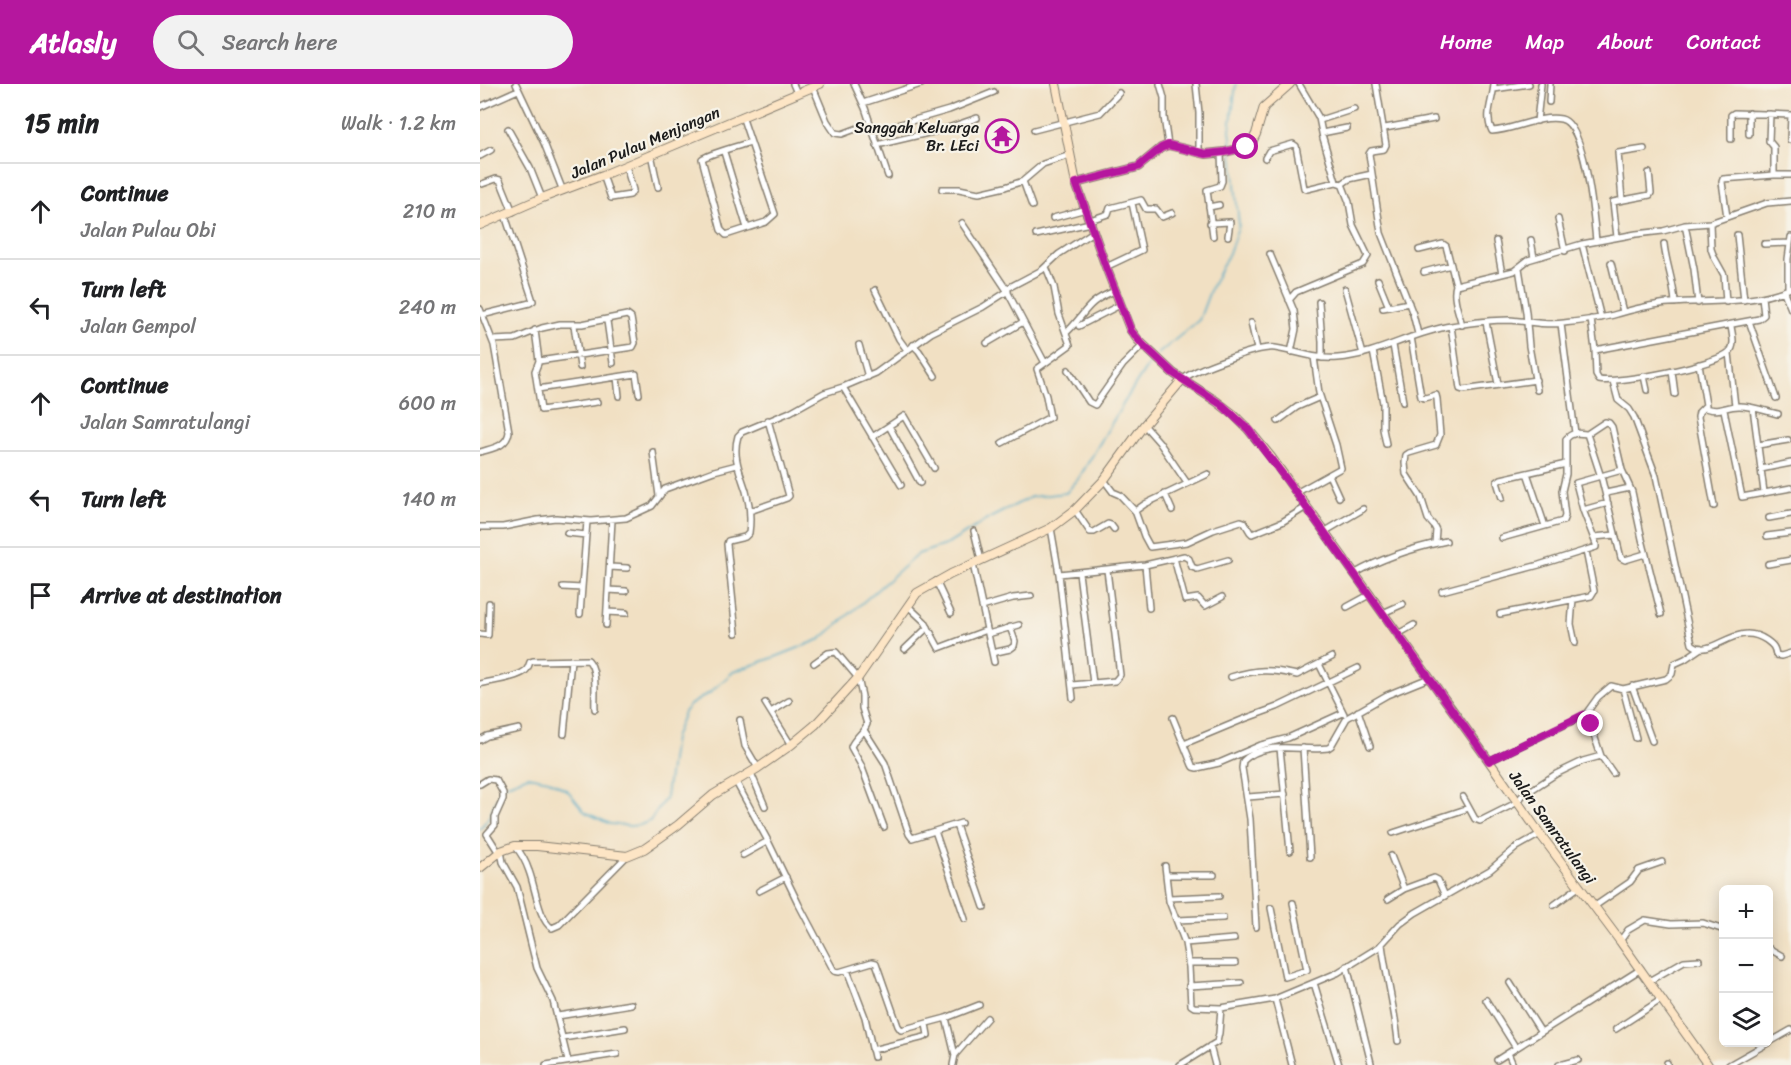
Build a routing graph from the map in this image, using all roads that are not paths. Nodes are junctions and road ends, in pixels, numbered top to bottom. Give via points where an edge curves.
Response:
1 (793, 84) edge
2 (854, 84) edge
3 (921, 84) edge
4 (1056, 84) edge
5 (1160, 84) edge
6 (1196, 84) edge
7 (1290, 84) edge
8 (1299, 84) edge
9 (1376, 84) edge
10 (1529, 84) edge
11 (1541, 84) edge
12 (1550, 84) edge
13 (816, 86) edge
14 (1494, 86) edge
15 (517, 87) edge
16 (994, 92) dead end
17 (797, 93) junction
18 (1119, 93) dead end
19 (1549, 102) dead end
20 (863, 103) junction
21 (480, 107) edge
22 (1354, 109) dead end
23 (1749, 113) junction
24 (1770, 114) junction
25 (742, 116) junction
26 (1791, 116) edge
27 (977, 118) dead end
28 (1434, 119) dead end
29 (1320, 120) junction
30 (1537, 121) junction
31 (1064, 123) junction
32 (869, 124) junction
33 (1347, 128) dead end
34 (1384, 128) junction
35 (508, 129) dead end
36 (1034, 130) dead end
37 (873, 132) junction
38 (1322, 133) junction
39 (1749, 134) dead end
40 (1731, 139) dead end
41 (1790, 140) edge
42 (750, 142) junction
43 (877, 145) junction
44 (1168, 145) junction
45 (1644, 149) dead end
46 (491, 150) dead end
47 (724, 152) junction
48 (1199, 153) junction
49 (1223, 153) junction
50 (651, 154) junction
51 (1070, 155) junction
52 (480, 156) edge
53 (1265, 159) dead end
54 (626, 166) junction
55 (1649, 173) dead end
56 (1372, 174) junction
57 (603, 175) junction
58 (1774, 175) junction
59 (1791, 175) edge
60 (888, 176) dead end
61 (1023, 181) junction
62 (1076, 183) junction
63 (1339, 183) junction
64 (482, 184) dead end
65 (658, 187) dead end
66 (942, 189) dead end
67 (563, 191) junction
68 (542, 198) junction
69 (1622, 200) junction
70 (1791, 201) edge
71 (1132, 203) junction
72 (1219, 205) dead end
73 (1032, 206) dead end
74 (1209, 207) junction
75 (1086, 209) junction
76 (509, 213) junction
77 (1172, 213) dead end
78 (1727, 217) junction
79 (1053, 218) dead end
80 (1558, 219) dead end
81 (1210, 223) junction
82 (1710, 223) junction
83 (962, 224) dead end
84 (480, 225) edge
85 (1091, 225) junction
86 (1685, 225) junction
87 (747, 228) junction
88 (1036, 235) dead end
89 (1737, 235) dead end
90 (1213, 236) dead end
91 (1228, 236) dead end
92 (1617, 237) junction
93 (1531, 240) dead end
94 (1790, 240) edge
95 (1496, 241) dead end
96 (1596, 241) junction
97 (1582, 244) junction
98 (1664, 244) dead end
99 (1764, 244) dead end
100 (1419, 250) dead end
101 (1565, 251) junction
102 (1270, 254) dead end
103 (1534, 258) junction
104 (1611, 263) dead end
105 (1451, 265) junction
106 (1046, 267) junction
107 (1106, 267) junction
108 (1519, 268) junction
109 (1424, 272) dead end
110 (1502, 274) junction
111 (1378, 280) dead end
112 (1456, 285) junction
113 (1345, 289) dead end
114 (875, 290) dead end
115 (1007, 290) junction
116 (1788, 290) edge
117 (1115, 291) junction
118 (1762, 297) junction
119 (1289, 300) junction
120 (1744, 300) junction
121 (1318, 302) dead end
122 (1726, 302) junction
123 (1409, 303) junction
124 (1676, 303) junction
125 (1698, 303) junction
126 (1120, 305) junction
127 (1791, 309) edge
128 (481, 312) edge
129 (1623, 312) junction
130 (1601, 318) junction
131 (1591, 319) junction
132 (607, 321) junction
133 (1749, 321) junction
134 (1023, 322) junction
135 (1486, 322) junction
136 (1527, 322) junction
137 (1251, 323) dead end
138 (1561, 324) junction
139 (574, 325) junction
140 (1462, 325) junction
141 (1078, 326) dead end
142 (1451, 326) junction
143 (1731, 326) junction
144 (534, 330) junction
145 (1066, 333) junction
146 (1418, 334) junction
147 (1411, 337) junction
148 (493, 340) junction
149 (987, 343) dead end
150 (859, 345) dead end
151 (913, 345) junction
152 (1143, 345) junction
153 (1393, 345) junction
154 (1257, 349) junction
155 (1595, 350) junction
156 (612, 351) junction
157 (907, 351) junction
158 (1373, 351) junction
159 (1291, 352) junction
160 (1729, 352) junction
161 (1363, 354) junction
162 (578, 355) junction
163 (1314, 357) junction
164 (1322, 358) junction
165 (539, 361) junction
166 (613, 363) dead end
167 (1045, 363) junction
168 (1700, 364) junction
169 (580, 367) dead end
170 (1068, 370) dead end
171 (1671, 370) junction
172 (1644, 375) junction
173 (935, 376) dead end
174 (617, 377) junction
175 (868, 377) junction
176 (1182, 380) junction
177 (1536, 380) junction
178 (1613, 381) junction
179 (1498, 384) junction
180 (843, 387) junction
181 (538, 389) junction
182 (1537, 390) dead end
183 (1647, 390) dead end
184 (639, 394) dead end
185 (1675, 394) dead end
186 (619, 396) dead end
187 (1320, 397) junction
188 (1776, 398) dead end
189 (597, 402) dead end
190 (1403, 402) dead end
191 (1736, 406) junction
192 (1705, 408) junction
193 (1753, 408) junction
194 (1724, 410) junction
195 (1778, 414) dead end
196 (768, 420) junction
197 (1278, 421) dead end
198 (1144, 425) junction
199 (889, 426) junction
200 (1575, 433) junction
201 (1587, 434) junction
202 (872, 437) junction
203 (1788, 440) dead end
204 (1002, 443) dead end
205 (1386, 444) dead end
206 (1758, 445) junction
207 (480, 452) edge
208 (653, 452) dead end
209 (1791, 463) edge
210 (1566, 464) junction
211 (737, 465) junction
212 (934, 468) dead end
213 (1761, 469) junction
214 (1622, 470) junction
215 (1527, 473) junction
216 (1208, 474) dead end
217 (1329, 475) junction
218 (1601, 476) junction
219 (1566, 478) junction
220 (1104, 480) junction
221 (920, 483) dead end
222 (1187, 483) junction
223 (1576, 483) junction
224 (901, 485) dead end
225 (1630, 488) junction
226 (1791, 488) edge
227 (1764, 492) junction
228 (1296, 493) junction
229 (1606, 493) junction
230 (1165, 494) junction
231 (659, 496) junction
232 (1339, 497) dead end
233 (1502, 498) dead end
234 (1608, 503) junction
235 (1714, 506) dead end
236 (1306, 507) junction
237 (1075, 510) junction
238 (1172, 510) dead end
239 (1363, 510) dead end
240 (1583, 510) junction
241 (750, 511) junction
242 (1135, 511) junction
243 (1791, 514) edge
244 (1769, 518) dead end
245 (612, 520) junction
246 (587, 521) junction
247 (1545, 526) junction
248 (480, 527) edge
249 (1051, 528) junction
250 (1114, 529) dead end
251 (974, 531) dead end
252 (1324, 532) junction
253 (567, 533) dead end
254 (1791, 533) edge
255 (586, 535) junction
256 (1615, 535) junction
257 (1767, 536) dead end
258 (1594, 537) junction
259 (1502, 538) dead end
260 (1446, 541) dead end
261 (1436, 543) junction
262 (1586, 551) junction
263 (1646, 554) junction
264 (1174, 558) junction
265 (981, 560) junction
266 (1228, 560) dead end
267 (1791, 560) edge
268 (973, 564) junction
269 (1768, 564) dead end
270 (1145, 565) junction
271 (610, 567) junction
272 (627, 568) dead end
273 (1107, 570) junction
274 (1079, 573) junction
275 (1059, 574) junction
276 (1354, 574) junction
277 (936, 581) junction
278 (563, 586) dead end
279 (582, 588) junction
280 (608, 590) junction
281 (626, 591) dead end
282 (1442, 591) dead end
283 (1370, 595) junction
284 (1031, 596) dead end
285 (1222, 597) dead end
286 (1573, 599) junction
287 (489, 603) dead end
288 (1403, 604) dead end
289 (908, 606) junction
290 (982, 607) junction
291 (1347, 607) dead end
292 (1149, 608) dead end
293 (607, 612) junction
294 (626, 613) dead end
295 (951, 613) dead end
296 (1383, 613) junction
297 (580, 614) dead end
298 (1500, 614) dead end
299 (1661, 614) dead end
300 (606, 625) dead end
301 (1019, 625) dead end
302 (1414, 625) dead end
303 (928, 627) junction
304 (1010, 627) junction
305 (988, 632) junction
306 (736, 633) dead end
307 (480, 634) edge
308 (1398, 634) junction
309 (1575, 644) dead end
310 (905, 648) dead end
311 (1701, 648) junction
312 (992, 653) junction
313 (1791, 653) edge
314 (1332, 657) dead end
315 (571, 660) junction
316 (994, 662) dead end
317 (814, 663) dead end
318 (1319, 664) junction
319 (1358, 668) dead end
320 (1232, 677) dead end
321 (858, 678) junction
322 (1430, 678) junction
323 (1329, 682) junction
324 (1093, 683) junction
325 (480, 684) edge
326 (1072, 685) junction
327 (1632, 687) junction
328 (1623, 689) junction
329 (1073, 698) dead end
330 (789, 701) dead end
331 (765, 703) dead end
332 (595, 709) dead end
333 (1358, 711) junction
334 (771, 712) junction
335 (1585, 715) junction
336 (1345, 716) junction
337 (1173, 718) dead end
338 (740, 720) dead end
339 (519, 729) dead end
340 (864, 730) junction
341 (564, 734) dead end
342 (1636, 738) dead end
343 (480, 740) edge
344 (1652, 741) dead end
345 (1184, 744) junction
346 (791, 745) junction
347 (1370, 746) dead end
348 (1280, 748) junction
349 (1303, 748) junction
350 (1602, 756) junction
351 (1489, 761) junction
352 (758, 768) junction
353 (751, 773) junction
354 (1613, 773) dead end
355 (736, 782) junction
356 (480, 784) edge
357 (1285, 794) junction
358 (1248, 797) junction
359 (1463, 797) dead end
360 (1518, 802) junction
361 (765, 806) dead end
362 (1469, 808) junction
363 (884, 827) dead end
364 (935, 831) junction
365 (1393, 833) dead end
366 (1540, 834) junction
367 (768, 841) junction
368 (514, 846) junction
369 (1290, 851) dead end
370 (500, 852) junction
371 (744, 855) dead end
372 (627, 856) junction
373 (1391, 856) dead end
374 (1310, 858) dead end
375 (1662, 862) dead end
376 (1165, 866) dead end
377 (480, 868) edge
378 (1166, 875) junction
379 (1214, 875) dead end
380 (786, 877) junction
381 (1580, 886) junction
382 (1404, 889) junction
383 (759, 891) dead end
384 (1219, 896) dead end
385 (1445, 896) junction
386 (1169, 898) junction
387 (1388, 899) dead end
388 (1293, 903) dead end
389 (1554, 905) dead end
390 (1595, 906) junction
391 (984, 907) dead end
392 (1271, 908) dead end
393 (965, 918) dead end
394 (1223, 918) dead end
395 (1177, 920) junction
396 (1256, 927) dead end
397 (1719, 928) edge
398 (1234, 939) dead end
399 (1620, 941) junction
400 (1185, 943) junction
401 (1382, 944) junction
402 (1773, 951) edge
403 (1782, 956) dead end
404 (1699, 960) dead end
405 (1188, 963) junction
406 (1235, 963) dead end
407 (1347, 966) junction
408 (1641, 969) junction
409 (847, 970) junction
410 (1300, 972) junction
411 (1649, 981) junction
412 (1241, 983) dead end
413 (1314, 983) junction
414 (1510, 983) dead end
415 (1189, 986) junction
416 (1305, 986) junction
417 (1275, 999) junction
418 (1662, 999) junction
419 (1486, 1000) dead end
420 (631, 1004) dead end
421 (979, 1005) dead end
422 (1221, 1008) junction
423 (558, 1016) junction
424 (946, 1018) junction
425 (987, 1018) dead end
426 (926, 1024) junction
427 (625, 1028) dead end
428 (1616, 1029) dead end
429 (1791, 1030) edge
430 (1541, 1032) junction
431 (563, 1038) junction
432 (1398, 1041) dead end
433 (1210, 1046) junction
434 (1516, 1048) junction
435 (872, 1050) junction
436 (1508, 1053) junction
437 (617, 1054) dead end
438 (955, 1055) junction
439 (874, 1057) dead end
440 (1497, 1060) dead end
441 (1578, 1060) dead end
442 (568, 1061) junction
443 (1191, 1062) edge
444 (1371, 1063) dead end
445 (1705, 1064) edge
446 (1733, 1064) edge
447 (546, 1065) edge
448 (953, 1065) edge
449 (1180, 1065) edge
450 (1215, 1065) edge
451 (1292, 1065) edge
452 (1339, 1065) edge
453 (1513, 1065) edge
454 (1559, 1065) edge

1 - 17 street
2 - 20 street
3 - 20 street
4 - 31 street, Jalan Samratulangi
5 - 44 street
6 - 48 street
7 - 49 street via 1264,107 1252,142
8 - 29 street
9 - 34 street
10 - 14 street
11 - 30 street
12 - 19 street
13 - 17 street, Jalan Pulau Menjangan
13 - 32 street via 835,133
14 - 30 street via 1488,112 1492,131
15 - 21 street
15 - 67 street
16 - 37 street
17 - 25 street, Jalan Pulau Menjangan
18 - 31 street via 1100,113
20 - 32 street
22 - 29 street
23 - 24 street
23 - 39 street
23 - 40 street via 1732,114
24 - 26 street
24 - 58 street
25 - 42 street
25 - 50 street, Jalan Pulau Menjangan
26 - 41 street
27 - 43 street
28 - 34 street
29 - 38 street
30 - 96 street via 1561,119 1574,130 1589,182
31 - 36 street
31 - 51 street, Jalan Samratulangi
32 - 37 street
33 - 38 street
34 - 56 street via 1386,147 1369,154
35 - 68 street
37 - 43 street
38 - 63 street
42 - 47 street
42 - 87 street via 775,212 770,220
43 - 60 street
44 - 48 street
44 - 62 street via 1138,167
45 - 69 street via 1618,153
46 - 52 street
47 - 87 street
47 - 87 street via 702,159 721,231 726,235
48 - 49 street
49 - 74 street via 1220,186 1207,190
50 - 54 street, Jalan Pulau Menjangan
50 - 65 street
51 - 61 street via 1043,164
51 - 62 street, Jalan Samratulangi
53 - 63 street via 1269,151 1293,144 1304,188
54 - 57 street, Jalan Pulau Menjangan
54 - 57 street via 633,190 630,195 611,198
55 - 69 street via 1650,195
56 - 63 street
56 - 123 street via 1381,233
57 - 67 street, Jalan Pulau Menjangan
58 - 59 street
58 - 78 street via 1723,178
61 - 66 street via 983,193
61 - 73 street
62 - 75 street, Jalan Samratulangi
63 - 119 street via 1368,256 1366,262 1296,292
64 - 76 street via 500,180
67 - 68 street, Jalan Pulau Menjangan
68 - 76 street, Jalan Pulau Menjangan
69 - 92 street via 1612,203
70 - 78 street via 1767,203
71 - 77 street via 1142,200 1146,209 1156,209 1162,217
71 - 85 street via 1110,208 1108,214
71 - 107 street via 1142,250
72 - 74 street
74 - 81 street
75 - 79 street
75 - 85 street, Jalan Samratulangi
76 - 84 street, Jalan Pulau Menjangan
76 - 128 street via 533,301
78 - 82 street
80 - 101 street
81 - 90 street
81 - 91 street via 1230,222
82 - 86 street
82 - 122 street via 1711,249 1724,275
83 - 115 street
85 - 88 street
85 - 106 street
85 - 107 street, Jalan Samratulangi
86 - 92 street
86 - 125 street
89 - 120 street
92 - 96 street
93 - 103 street
94 - 99 street
94 - 116 street
95 - 110 street
96 - 97 street
97 - 101 street
97 - 130 street
98 - 124 street
100 - 105 street via 1445,245
101 - 103 street
102 - 119 street
103 - 108 street
104 - 129 street
105 - 109 street
105 - 112 street
106 - 115 street
106 - 145 street
107 - 117 street, Jalan Samratulangi
108 - 110 street
108 - 136 street
110 - 112 street
111 - 123 street via 1386,308
112 - 140 street
113 - 161 street
114 - 157 street
115 - 134 street
115 - 151 street
116 - 118 street
116 - 127 street
117 - 126 street, Jalan Samratulangi
117 - 145 street via 1093,302
118 - 120 street
118 - 133 street via 1762,317
119 - 159 street via 1296,329
120 - 122 street
121 - 164 street
122 - 125 street
123 - 146 street
124 - 125 street
124 - 129 street
126 - 141 street
126 - 152 street, Jalan Samratulangi via 1130,329
128 - 148 street
129 - 130 street
130 - 131 street
131 - 138 street
131 - 155 street
132 - 139 street
132 - 156 street
132 - 156 street via 631,318 633,347
133 - 143 street
133 - 188 street
134 - 149 street
134 - 167 street
135 - 136 street
135 - 140 street
135 - 179 street
136 - 138 street
136 - 177 street
137 - 154 street
138 - 200 street
139 - 144 street
139 - 162 street
140 - 142 street
142 - 146 street
142 - 179 street via 1460,389
143 - 155 street
143 - 160 street via 1734,342
144 - 148 street via 518,338
144 - 165 street
145 - 167 street via 1070,345
146 - 147 street
147 - 153 street
147 - 261 street via 1421,397 1436,395 1440,435 1436,445 1406,455 1405,468 1434,526
148 - 207 street via 509,436 500,446
150 - 175 street
151 - 157 street
151 - 173 street
152 - 170 street via 1123,364 1095,405
152 - 176 street, Jalan Samratulangi
153 - 158 street
153 - 190 street
154 - 159 street
154 - 176 street
155 - 178 street via 1597,378
156 - 162 street
156 - 166 street
157 - 175 street
158 - 161 street
158 - 205 street
159 - 163 street
160 - 168 street
160 - 191 street
161 - 164 street
162 - 165 street
162 - 169 street
163 - 164 street
163 - 187 street
165 - 181 street
167 - 204 street via 1037,371 1050,417
168 - 171 street
168 - 192 street
171 - 172 street
171 - 185 street
172 - 178 street
172 - 183 street
174 - 181 street
174 - 184 street via 636,374
174 - 186 street
175 - 180 street
176 - 198 street
176 - 228 street, Jalan Samratulangi via 1233,414
177 - 179 street
177 - 182 street
178 - 311 street via 1618,400 1632,412 1652,465 1689,638
180 - 196 street
180 - 202 street
181 - 189 street via 541,410
187 - 197 street via 1297,406
187 - 217 street via 1341,468
191 - 193 street
191 - 194 street
192 - 194 street
192 - 235 street via 1698,417
193 - 195 street
193 - 206 street
194 - 227 street via 1742,497
196 - 211 street via 738,436
196 - 241 street via 789,496
198 - 220 street
198 - 222 street
199 - 202 street
199 - 212 street via 904,416
199 - 221 street
200 - 201 street
200 - 210 street via 1564,442
201 - 214 street via 1605,422 1610,424
201 - 218 street
202 - 224 street
203 - 206 street
206 - 213 street
208 - 231 street
209 - 213 street
210 - 215 street
210 - 219 street
211 - 231 street via 665,489
211 - 241 street
213 - 227 street
214 - 218 street
214 - 225 street
215 - 233 street via 1497,482
215 - 247 street
216 - 222 street
217 - 228 street
217 - 232 street
218 - 223 street
218 - 229 street
219 - 223 street
219 - 247 street via 1562,491 1563,521
220 - 237 street
220 - 242 street
222 - 230 street
223 - 240 street
225 - 229 street
225 - 263 street
226 - 227 street
228 - 236 street, Jalan Samratulangi
229 - 234 street
230 - 238 street
230 - 242 street
231 - 245 street via 652,506
234 - 240 street
234 - 256 street
236 - 242 street via 1252,534 1241,521 1187,542 1152,547 1147,544
236 - 252 street, Jalan Samratulangi
237 - 249 street
237 - 250 street via 1090,532 1108,524
239 - 252 street
240 - 258 street
241 - 306 street via 749,533 727,544
243 - 244 street
245 - 246 street
245 - 271 street
246 - 248 street via 556,518
246 - 255 street
247 - 259 street
249 - 265 street
249 - 275 street
251 - 265 street
252 - 276 street, Jalan Samratulangi
253 - 255 street
254 - 257 street
255 - 279 street
256 - 258 street
256 - 263 street via 1622,559
258 - 262 street via 1596,547
260 - 261 street
261 - 276 street via 1395,554
262 - 282 street
262 - 286 street via 1594,593
263 - 299 street
264 - 266 street via 1187,557 1197,569
264 - 270 street
264 - 285 street via 1185,600 1198,598 1205,606
265 - 268 street
267 - 269 street
268 - 277 street
268 - 290 street
270 - 273 street
270 - 292 street
271 - 272 street
271 - 280 street
273 - 274 street
273 - 324 street via 1120,675 1115,681
274 - 275 street
274 - 324 street
275 - 326 street
276 - 283 street, Jalan Samratulangi
277 - 289 street via 917,593
277 - 295 street
278 - 279 street
279 - 297 street
280 - 281 street
280 - 293 street
283 - 291 street
283 - 296 street, Jalan Samratulangi
284 - 290 street
286 - 298 street
286 - 309 street via 1571,624
287 - 307 street via 488,634
288 - 296 street
289 - 303 street
289 - 321 street
290 - 305 street
293 - 294 street
293 - 300 street
296 - 308 street, Jalan Samratulangi
301 - 304 street
302 - 308 street
303 - 305 street via 939,648
303 - 310 street
304 - 305 street
304 - 312 street via 1014,646
305 - 312 street
308 - 322 street, Jalan Samratulangi
311 - 313 street via 1745,633 1758,635 1772,644 1776,655
311 - 327 street via 1674,664 1666,679
312 - 316 street
314 - 318 street
315 - 325 street via 533,661 523,672
315 - 332 street via 591,663
315 - 341 street
317 - 321 street via 836,652
318 - 320 street via 1297,675 1271,670
318 - 323 street
319 - 323 street
321 - 340 street via 867,721
321 - 346 street
322 - 333 street
322 - 351 street, Jalan Samratulangi
323 - 336 street
323 - 345 street via 1277,708
324 - 326 street
326 - 329 street
327 - 328 street
327 - 344 street
328 - 335 street via 1607,688
328 - 342 street
330 - 334 street
331 - 334 street
333 - 336 street
333 - 347 street
334 - 346 street
335 - 350 street
335 - 351 street
336 - 345 street via 1197,768 1193,767
336 - 349 street via 1331,746
337 - 345 street
338 - 352 street via 745,746
339 - 343 street
340 - 363 street via 851,747
340 - 364 street via 885,763 909,834 912,838
346 - 352 street
348 - 349 street
348 - 357 street
348 - 358 street via 1250,755 1243,761
349 - 374 street
350 - 354 street
350 - 360 street via 1556,774
351 - 360 street, Jalan Samratulangi
352 - 353 street
353 - 355 street
353 - 361 street
355 - 367 street
355 - 372 street via 713,795 644,849
356 - 370 street via 488,779 501,786 503,799 494,826 487,834
357 - 358 street
357 - 369 street
358 - 396 street
359 - 362 street
360 - 362 street via 1477,821
360 - 366 street, Jalan Samratulangi
362 - 365 street
364 - 391 street via 958,824
364 - 393 street
366 - 381 street, Jalan Samratulangi
366 - 385 street
367 - 371 street
367 - 380 street
368 - 370 street
368 - 372 street
368 - 372 street via 528,868 542,912 552,928
370 - 377 street
370 - 423 street via 517,887 537,968
373 - 382 street
375 - 390 street via 1639,870 1630,882
376 - 378 street
378 - 379 street
378 - 386 street
380 - 383 street
380 - 409 street via 831,968 836,972
381 - 389 street
381 - 390 street, Jalan Samratulangi
382 - 385 street via 1434,878
382 - 387 street
384 - 386 street
385 - 401 street via 1407,918
386 - 395 street
388 - 410 street via 1306,970
390 - 399 street, Jalan Samratulangi
392 - 410 street via 1285,977
394 - 395 street
395 - 400 street
397 - 399 street via 1703,923 1645,920
398 - 400 street
399 - 408 street, Jalan Samratulangi
400 - 405 street
401 - 407 street
401 - 432 street
402 - 403 street
404 - 411 street via 1684,961
405 - 406 street
405 - 415 street
407 - 413 street
407 - 444 street
408 - 411 street, Jalan Samratulangi
408 - 430 street
409 - 426 street via 876,963 900,1029
409 - 435 street via 865,1017
410 - 416 street
411 - 418 street, Jalan Samratulangi
412 - 415 street
413 - 416 street
413 - 452 street
414 - 430 street
415 - 422 street via 1191,1006
416 - 417 street
417 - 422 street
417 - 451 street
418 - 428 street
418 - 445 street, Jalan Samratulangi
419 - 434 street
420 - 423 street
421 - 424 street
422 - 433 street via 1219,1037
423 - 431 street
424 - 426 street
424 - 438 street
425 - 438 street
426 - 435 street via 926,1036
427 - 431 street
429 - 446 street
430 - 434 street
431 - 442 street
433 - 443 street
433 - 450 street
434 - 436 street
435 - 439 street
436 - 440 street
436 - 453 street
437 - 442 street
438 - 448 street
441 - 454 street
442 - 447 street
443 - 449 street

